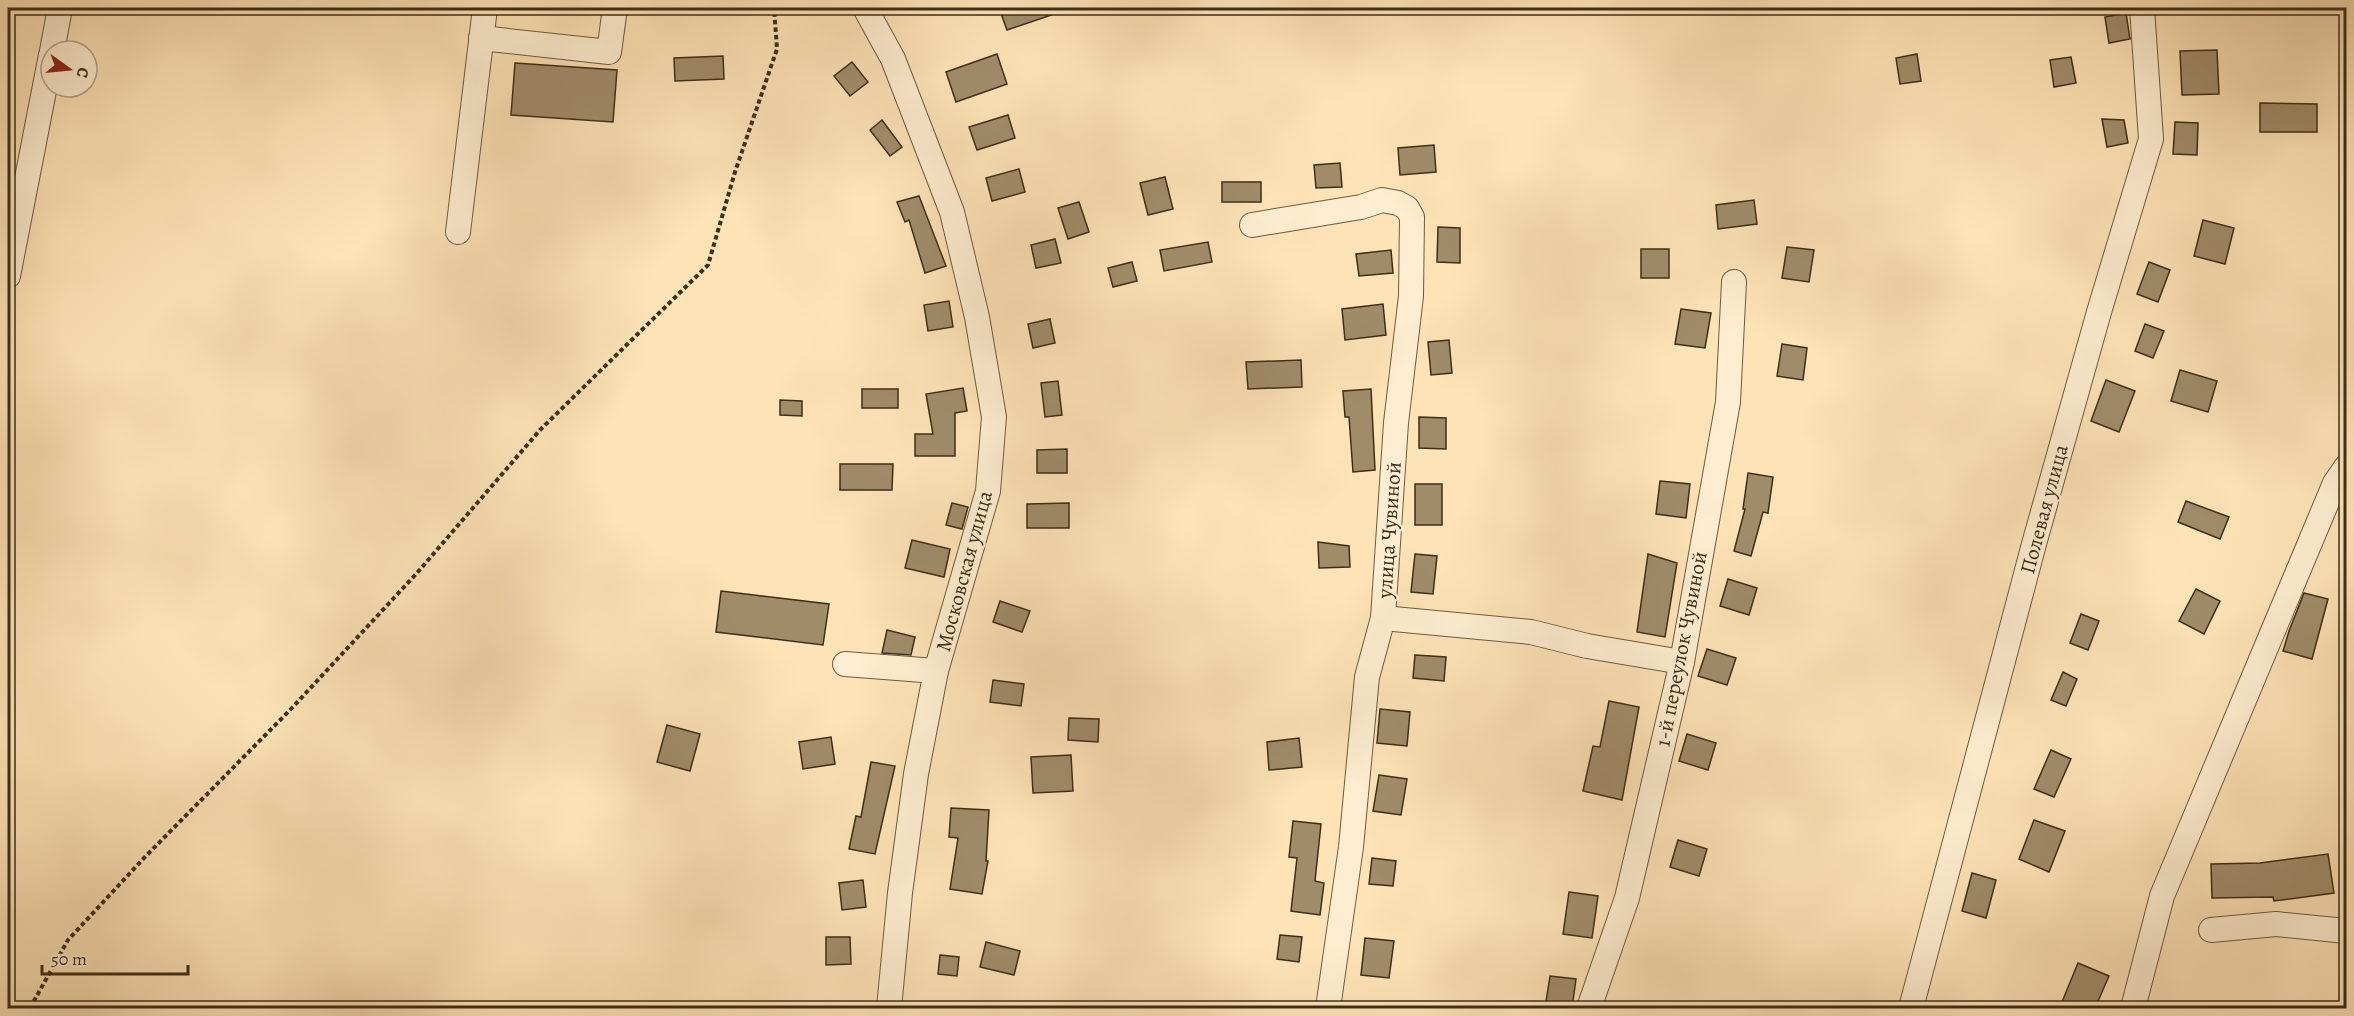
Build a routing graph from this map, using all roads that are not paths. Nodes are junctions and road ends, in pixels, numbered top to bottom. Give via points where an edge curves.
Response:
1 (60, 8) edge
2 (485, 8) edge
3 (615, 8) edge
4 (865, 8) edge
5 (2142, 8) edge
6 (481, 38) junction
7 (54, 39) edge
8 (42, 99) edge
9 (1252, 225) dead end
10 (458, 232) dead end
11 (8, 276) edge
12 (1734, 282) dead end
13 (2346, 467) edge
14 (1383, 618) junction
15 (1682, 662) junction
16 (845, 664) dead end
17 (936, 671) junction
18 (2211, 930) dead end
19 (2346, 931) edge
20 (889, 1008) edge
21 (1328, 1008) edge
22 (1589, 1008) edge
23 (1911, 1008) edge
24 (2133, 1008) edge

1 - 7 street
2 - 6 street
3 - 6 street via 609,52
4 - 17 street, Московская улица via 893,59 952,212 977,317 994,417 988,491
5 - 23 street, Полевая улица via 2151,139 2037,533
6 - 10 street
8 - 11 street
9 - 14 street, улица Чувиной via 1382,200 1407,208 1412,217 1411,296 1396,423
12 - 15 street, 1-й переулок Чувиной via 1728,402
13 - 24 street via 2335,483 2162,896
14 - 15 street via 1531,632
14 - 21 street, улица Чувиной via 1367,677 1351,847
15 - 22 street, 1-й переулок Чувиной via 1628,898
16 - 17 street
17 - 20 street, Московская улица via 916,774
18 - 19 street via 2276,924

